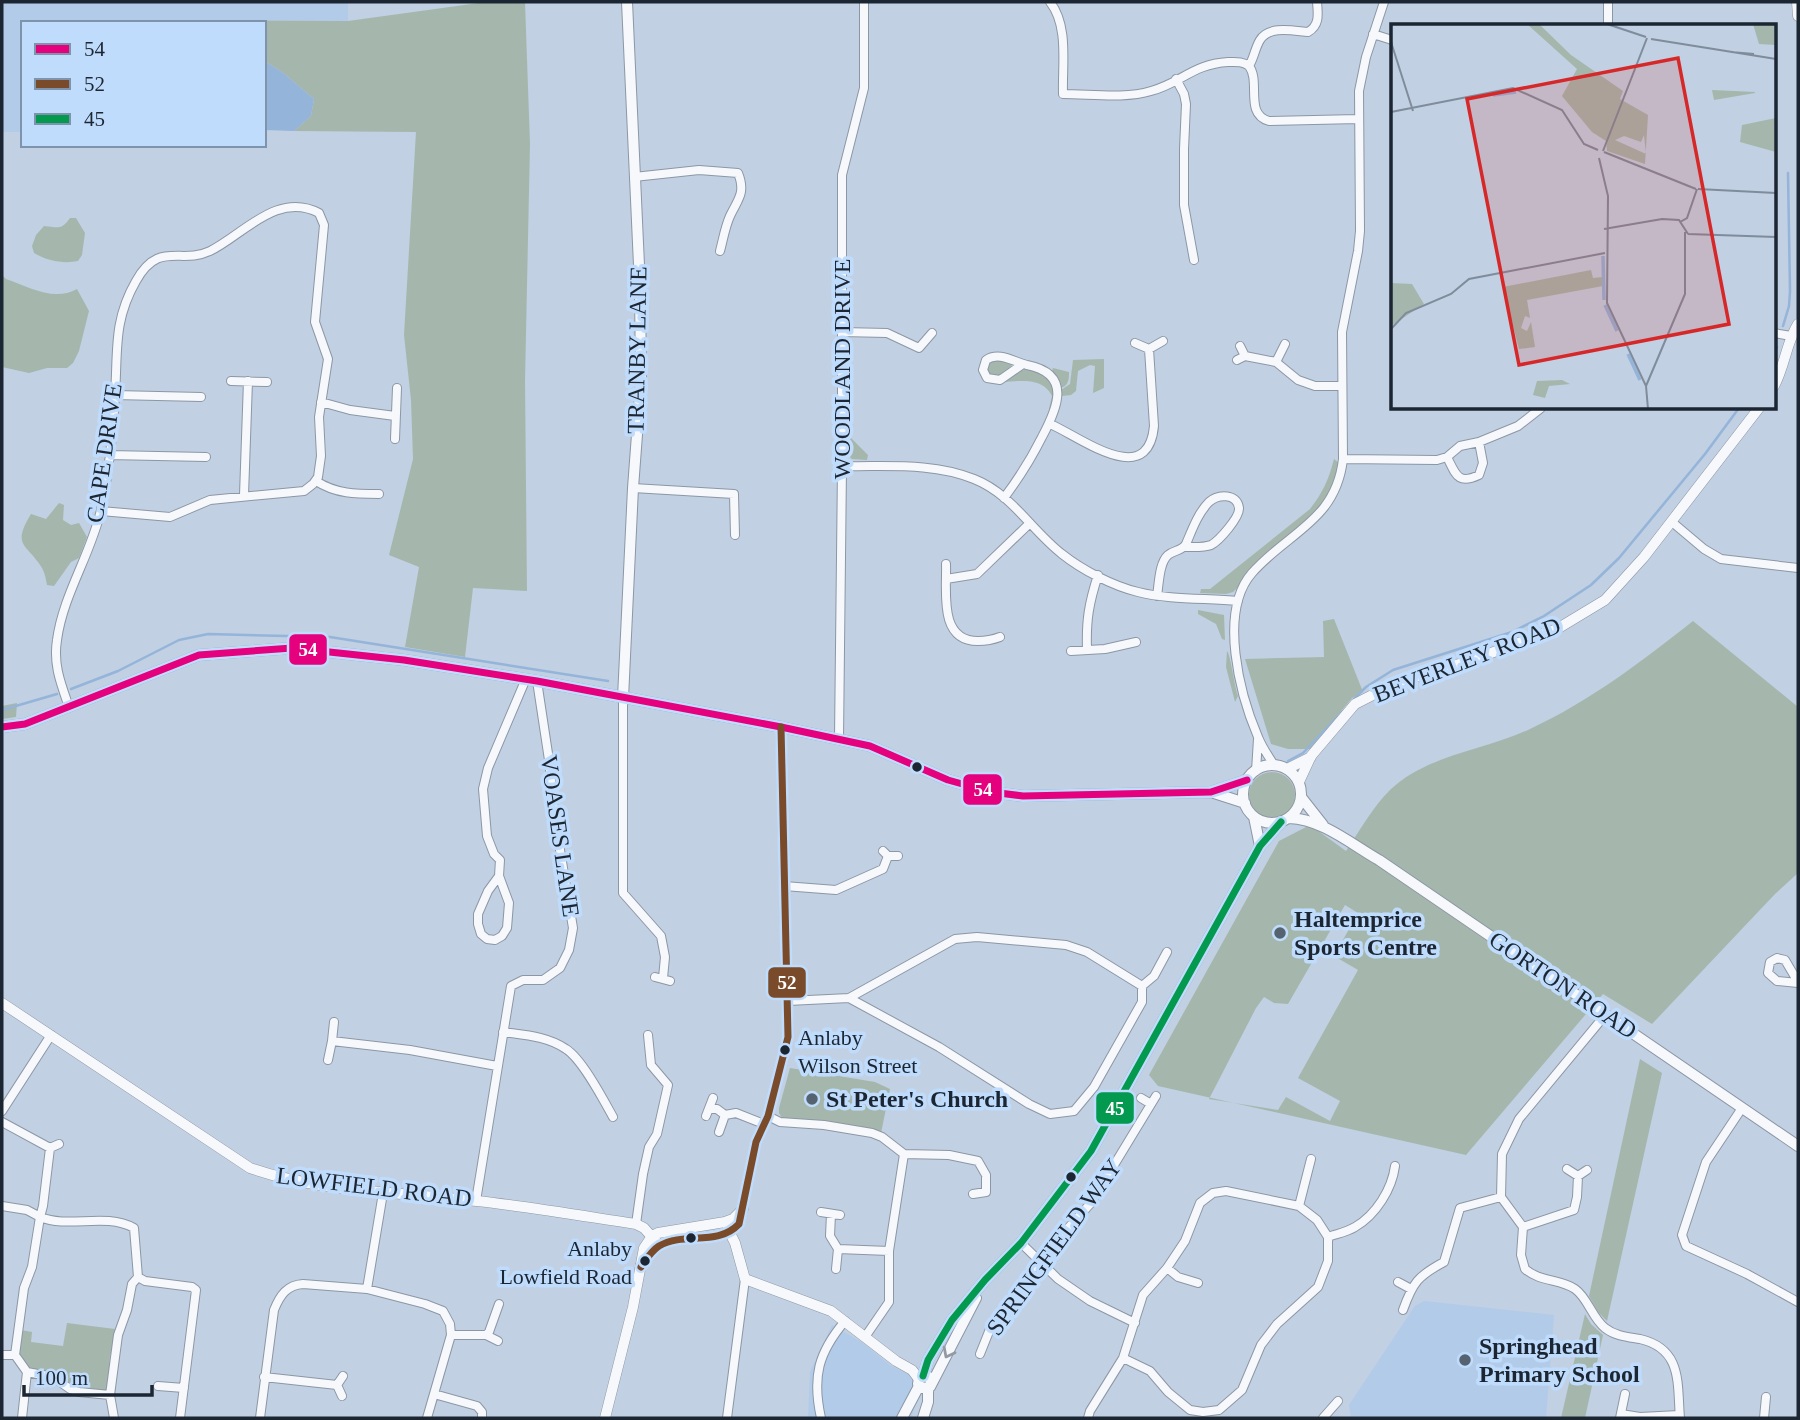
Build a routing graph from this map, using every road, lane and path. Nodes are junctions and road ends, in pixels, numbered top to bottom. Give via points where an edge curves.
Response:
1 (627, 2) edge
2 (864, 2) edge
3 (1050, 2) edge
4 (1317, 2) edge
5 (1384, 2) edge
6 (1608, 2) edge
7 (1797, 2) edge
8 (1798, 16) edge
9 (1608, 24) edge
10 (1373, 34) junction
11 (1391, 40) edge
12 (1249, 66) junction
13 (1176, 79) junction
14 (1358, 120) junction
15 (634, 177) junction
16 (720, 251) dead end
17 (1194, 260) dead end
18 (1798, 324) edge
19 (842, 332) junction
20 (932, 333) dead end
21 (1776, 333) edge
22 (1791, 336) junction
23 (1163, 341) dead end
24 (1135, 343) dead end
25 (1285, 344) dead end
26 (1240, 346) dead end
27 (1149, 349) junction
28 (1276, 362) junction
29 (1023, 364) junction
30 (231, 381) dead end
31 (248, 381) junction
32 (267, 382) dead end
33 (1776, 382) edge
34 (1342, 386) junction
35 (397, 388) dead end
36 (115, 395) junction
37 (201, 397) dead end
38 (321, 402) junction
39 (1538, 410) edge
40 (1757, 410) edge
41 (395, 416) junction
42 (1050, 424) junction
43 (395, 439) dead end
44 (1479, 442) junction
45 (109, 455) junction
46 (206, 457) dead end
47 (1447, 457) junction
48 (1343, 459) junction
49 (842, 466) junction
50 (316, 481) junction
51 (633, 488) junction
52 (379, 494) dead end
53 (244, 495) junction
54 (1004, 498) junction
55 (101, 511) junction
56 (1672, 522) junction
57 (1030, 523) junction
58 (735, 535) dead end
59 (1184, 547) junction
60 (946, 564) dead end
61 (1798, 568) edge
62 (1098, 575) junction
63 (946, 579) junction
64 (1157, 596) junction
65 (1238, 601) junction
66 (995, 642) dead end
67 (1136, 642) dead end
68 (1087, 649) junction
69 (1071, 651) dead end
70 (525, 681) junction
71 (537, 681) junction
72 (623, 698) junction
73 (69, 707) junction
74 (2, 727) edge
75 (781, 727) junction
76 (839, 739) junction
77 (1258, 739) junction
78 (1311, 756) junction
79 (1273, 765) junction
80 (1287, 769) junction
81 (1256, 771) junction
82 (1247, 780) junction
83 (1299, 782) junction
84 (1211, 792) junction
85 (1301, 797) junction
86 (1245, 803) junction
87 (1254, 817) junction
88 (1285, 820) junction
89 (1325, 828) junction
90 (1261, 846) junction
91 (890, 854) dead end
92 (499, 876) junction
93 (784, 886) junction
94 (1167, 952) dead end
95 (663, 979) dead end
96 (1142, 986) junction
97 (849, 998) junction
98 (788, 1001) junction
99 (2, 1003) edge
100 (1606, 1014) junction
101 (334, 1022) dead end
102 (503, 1032) junction
103 (51, 1035) junction
104 (648, 1035) dead end
105 (332, 1041) junction
106 (328, 1059) dead end
107 (497, 1066) junction
108 (713, 1098) dead end
109 (1141, 1098) dead end
110 (1742, 1108) junction
111 (2, 1111) edge
112 (608, 1113) dead end
113 (725, 1115) junction
114 (766, 1120) junction
115 (2, 1122) edge
116 (719, 1132) dead end
117 (59, 1144) dead end
118 (1798, 1146) edge
119 (50, 1148) junction
120 (904, 1154) junction
121 (1312, 1158) dead end
122 (1567, 1169) dead end
123 (1587, 1170) dead end
124 (1578, 1176) junction
125 (1405, 1178) dead end
126 (383, 1193) junction
127 (972, 1194) dead end
128 (1501, 1197) junction
129 (476, 1201) junction
130 (2, 1206) edge
131 (1299, 1206) junction
132 (743, 1209) junction
133 (831, 1214) dead end
134 (40, 1217) junction
135 (725, 1222) junction
136 (636, 1224) junction
137 (1523, 1227) junction
138 (730, 1233) junction
139 (652, 1236) junction
140 (1328, 1237) junction
141 (1021, 1243) junction
142 (660, 1246) junction
143 (838, 1249) junction
144 (889, 1251) junction
145 (1040, 1260) junction
146 (641, 1267) junction
147 (1167, 1268) junction
148 (836, 1269) dead end
149 (138, 1277) junction
150 (746, 1279) junction
151 (1398, 1282) dead end
152 (1198, 1283) dead end
153 (367, 1289) junction
154 (1411, 1289) junction
155 (1798, 1302) edge
156 (499, 1304) dead end
157 (1404, 1310) dead end
158 (845, 1321) junction
159 (1135, 1323) junction
160 (452, 1335) junction
161 (486, 1335) junction
162 (865, 1337) junction
163 (498, 1341) dead end
164 (15, 1354) junction
165 (980, 1354) dead end
166 (2, 1355) edge
167 (1123, 1358) junction
168 (27, 1372) junction
169 (343, 1376) dead end
170 (264, 1377) junction
171 (924, 1382) junction
172 (337, 1385) junction
173 (158, 1386) dead end
174 (184, 1388) junction
175 (434, 1394) junction
176 (1625, 1394) dead end
177 (110, 1395) junction
178 (342, 1396) dead end
179 (1766, 1397) dead end
180 (1338, 1401) dead end
181 (1219, 1414) edge
182 (1621, 1416) edge
183 (1679, 1417) edge
184 (22, 1418) edge
185 (114, 1418) edge
186 (180, 1418) edge
187 (260, 1418) edge
188 (427, 1418) edge
189 (482, 1418) edge
190 (605, 1418) edge
191 (727, 1418) edge
192 (821, 1418) edge
193 (902, 1418) edge
194 (923, 1418) edge
195 (1088, 1418) edge
196 (1323, 1418) edge
197 (1764, 1418) edge

1 - 15 main road, TRANBY LANE
2 - 19 street, WOODLAND DRIVE via 864,88 842,175
3 - 13 street via 1062,30 1063,94 1140,93
4 - 12 street via 1318,21 1313,29 1267,33
5 - 10 street
6 - 9 street
7 - 8 street
10 - 11 street
10 - 14 street via 1362,74
12 - 13 street via 1241,62 1210,64
12 - 14 street via 1254,75 1256,111 1265,121
13 - 17 street via 1186,104 1184,205
14 - 34 street via 1360,231 1343,321
15 - 16 street via 699,170 738,173 743,184 739,202 729,218
15 - 51 main road, TRANBY LANE via 641,381
18 - 22 street
19 - 20 street via 887,333 919,348
19 - 49 street, WOODLAND DRIVE
21 - 22 street
22 - 33 street
23 - 27 street
24 - 27 street
25 - 28 street
26 - 28 street via 1241,358
27 - 42 street via 1154,426 1141,453 1123,458 1111,455
28 - 34 street via 1306,383
29 - 29 street via 992,356 983,370 987,378 1000,380
29 - 42 street via 1042,369 1056,382 1059,398
30 - 31 street
31 - 32 street
31 - 53 street
34 - 48 street
35 - 41 street
36 - 37 street
36 - 38 street, CAPE DRIVE via 119,321 137,278 151,263 163,256 204,254 249,224 290,208 319,213 324,225 315,322 328,359
36 - 45 street, CAPE DRIVE
38 - 41 street
38 - 50 street
39 - 44 street via 1518,426
40 - 56 street, BEVERLEY ROAD
41 - 43 street
42 - 54 street
44 - 47 street via 1460,446
44 - 47 street via 1483,463 1479,475 1468,481 1454,471
45 - 46 street
45 - 55 street, CAPE DRIVE
47 - 48 street
48 - 65 street via 1330,502 1252,572
49 - 54 street via 936,467 974,479
49 - 76 street, WOODLAND DRIVE
50 - 52 street via 337,492
50 - 53 street via 304,491
51 - 58 street via 734,494
51 - 72 main road, TRANBY LANE
53 - 55 street via 200,503 170,517
54 - 57 street
55 - 73 street, CAPE DRIVE via 57,638 55,666
56 - 61 street via 1721,559
56 - 78 street, BEVERLEY ROAD via 1605,600 1558,629 1396,683 1355,704
57 - 62 street via 1062,554
57 - 63 street via 977,574
59 - 59 street via 1212,499 1222,496 1236,501 1237,520 1213,544
59 - 64 street via 1162,564
60 - 63 street
62 - 64 street
62 - 68 street via 1086,620
63 - 66 street via 946,602 957,636
64 - 65 street
65 - 77 street via 1239,678
67 - 68 street
68 - 69 street
70 - 71 main road
70 - 73 main road via 404,660 292,648 199,655
70 - 92 street via 483,789 487,836 500,860
71 - 72 main road
71 - 102 street, VOASES LANE via 573,928 560,968 543,980 523,979 511,986
72 - 75 main road
72 - 95 street via 623,894 661,936
73 - 74 main road via 25,724
75 - 76 main road
75 - 93 street
76 - 84 main road via 870,746 948,780 990,792 1023,796
77 - 79 street
77 - 81 street
78 - 80 street, BEVERLEY ROAD
78 - 83 street, BEVERLEY ROAD
79 - 80 main road
79 - 81 main road
80 - 83 main road
81 - 82 main road
82 - 84 main road
82 - 86 main road
83 - 85 main road
84 - 86 main road
85 - 88 main road via 1295,812
85 - 89 main road, GORTON ROAD
86 - 87 main road
87 - 88 main road via 1271,823
87 - 90 main road
88 - 89 main road, GORTON ROAD via 1304,818
88 - 90 main road, SPRINGFIELD WAY
89 - 100 main road, GORTON ROAD
90 - 141 main road, SPRINGFIELD WAY via 1091,1151
91 - 93 street via 883,869 836,890
92 - 92 street via 509,903 507,928 495,940 487,939 481,934 478,914
93 - 98 street
94 - 96 street via 1154,976
96 - 97 street via 1087,952 1066,945 977,937 955,939
96 - 97 street via 1142,1002 1094,1087 1074,1111 1050,1114
97 - 98 street
98 - 114 street via 788,1037
99 - 103 street, LOWFIELD ROAD
100 - 110 main road, GORTON ROAD
100 - 128 street via 1519,1119 1502,1154
101 - 105 street
102 - 107 street, VOASES LANE
102 - 112 street via 540,1037 568,1049 592,1080
103 - 111 street
103 - 126 street, LOWFIELD ROAD via 250,1168
104 - 136 street via 651,1065 668,1085 657,1134 649,1147
105 - 106 street
105 - 107 street
107 - 129 street, VOASES LANE
108 - 113 street via 708,1112 717,1109
109 - 145 street, SPRINGFIELD WAY via 1154,1100 1091,1203
110 - 118 main road, GORTON ROAD
110 - 155 street via 1706,1162 1682,1235 1686,1246
113 - 114 street
113 - 116 street
114 - 120 street via 872,1133
114 - 132 street via 756,1142
115 - 119 street
117 - 119 street
119 - 134 street
120 - 127 street via 978,1161 986,1175 986,1192
120 - 144 street
121 - 131 street
122 - 124 street
123 - 124 street
124 - 137 street via 1574,1210
125 - 140 street via 1394,1170 1377,1209 1355,1227
126 - 129 street, LOWFIELD ROAD
126 - 153 street
128 - 137 street
128 - 154 street via 1460,1208 1448,1264 1421,1275
129 - 136 street, LOWFIELD ROAD
130 - 134 street
131 - 140 street via 1317,1220
131 - 147 street via 1226,1191 1213,1193 1200,1203 1185,1241
132 - 135 street
132 - 138 street via 739,1224
133 - 143 street via 830,1236
134 - 149 street via 134,1228
134 - 164 street
135 - 138 street
135 - 139 street
136 - 139 street, LOWFIELD ROAD
137 - 183 street via 1525,1269 1576,1290 1607,1330 1649,1341 1667,1354 1678,1376
138 - 142 street
138 - 150 street
139 - 142 street, LOWFIELD ROAD
139 - 146 street via 644,1248
140 - 181 street via 1328,1261 1318,1287 1277,1324 1261,1345 1242,1390
141 - 145 street
141 - 171 main road, SPRINGFIELD WAY via 985,1280 940,1369
142 - 146 street
143 - 144 street
143 - 148 street
144 - 162 street via 889,1302
145 - 159 street via 1090,1301
145 - 165 street, SPRINGFIELD WAY via 992,1324
146 - 190 street
147 - 152 street
147 - 159 street via 1143,1295
149 - 174 street via 196,1290
149 - 177 street via 120,1326
150 - 158 street via 822,1306
150 - 191 street
151 - 154 street
153 - 160 street via 443,1311
153 - 170 street via 293,1285 279,1297 274,1310
154 - 157 street
156 - 161 street
158 - 162 street
158 - 192 street via 819,1360
159 - 167 street
160 - 161 street
160 - 175 street
161 - 163 street
162 - 171 street
164 - 166 street
164 - 168 street
167 - 181 street via 1150,1371 1190,1410
167 - 195 street
168 - 177 street via 53,1377 79,1392
168 - 184 street
169 - 172 street
170 - 172 street
170 - 187 street
171 - 193 main road, SPRINGFIELD WAY
171 - 194 main road, SPRINGFIELD WAY via 928,1402
172 - 178 street
173 - 174 street
174 - 186 street
175 - 188 street
175 - 189 street via 477,1406
176 - 182 street
177 - 185 street
179 - 197 street
180 - 196 street
182 - 183 street

